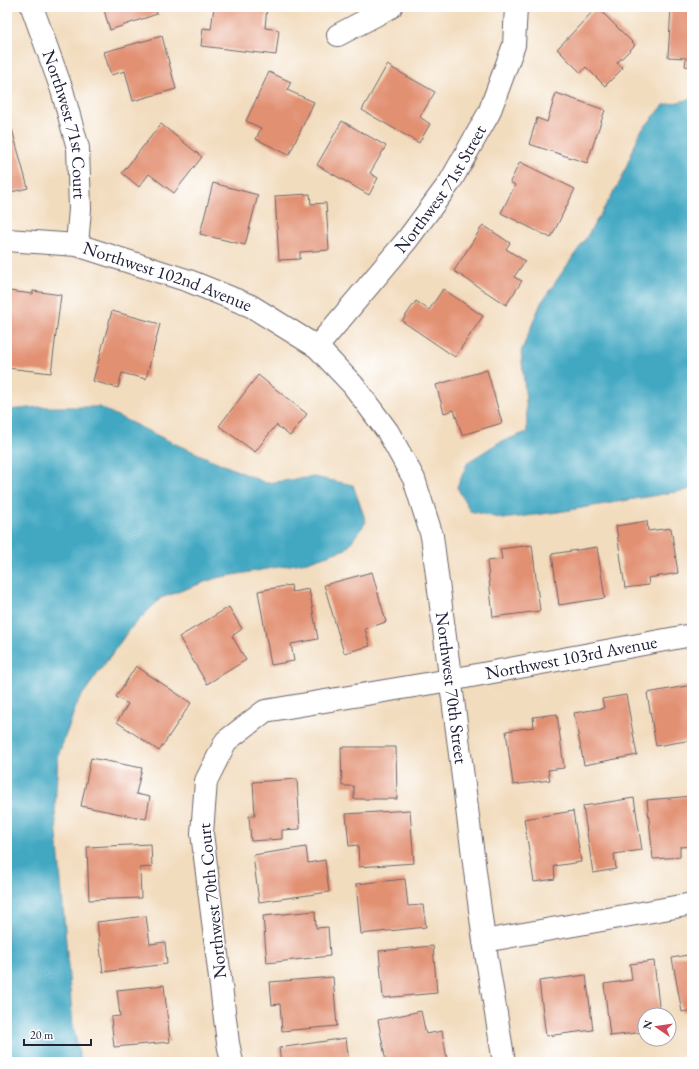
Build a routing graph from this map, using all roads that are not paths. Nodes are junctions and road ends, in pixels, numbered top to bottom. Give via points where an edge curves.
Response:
1 (32, 7) edge
2 (391, 7) edge
3 (516, 7) edge
4 (338, 35) dead end
5 (7, 240) edge
6 (77, 246) junction
7 (317, 347) junction
8 (692, 635) edge
9 (450, 680) junction
10 (692, 904) edge
11 (484, 941) junction
12 (232, 1062) edge
13 (504, 1062) edge

1 - 6 street, Northwest 71st Court via 62,90 78,148 80,209
2 - 4 street
3 - 7 street, Northwest 71st Street via 514,45 489,113 450,182 407,240
5 - 6 street, Northwest 102nd Avenue
6 - 7 street, Northwest 102nd Avenue via 189,281 251,306
7 - 9 street, Northwest 70th Street via 353,385 388,432 414,479 432,536
8 - 9 street, Northwest 103rd Avenue
9 - 11 street, Northwest 70th Street
9 - 12 street, Northwest 70th Court via 265,711 226,741 206,781 202,833
10 - 11 street
11 - 13 street, Northwest 70th Street

